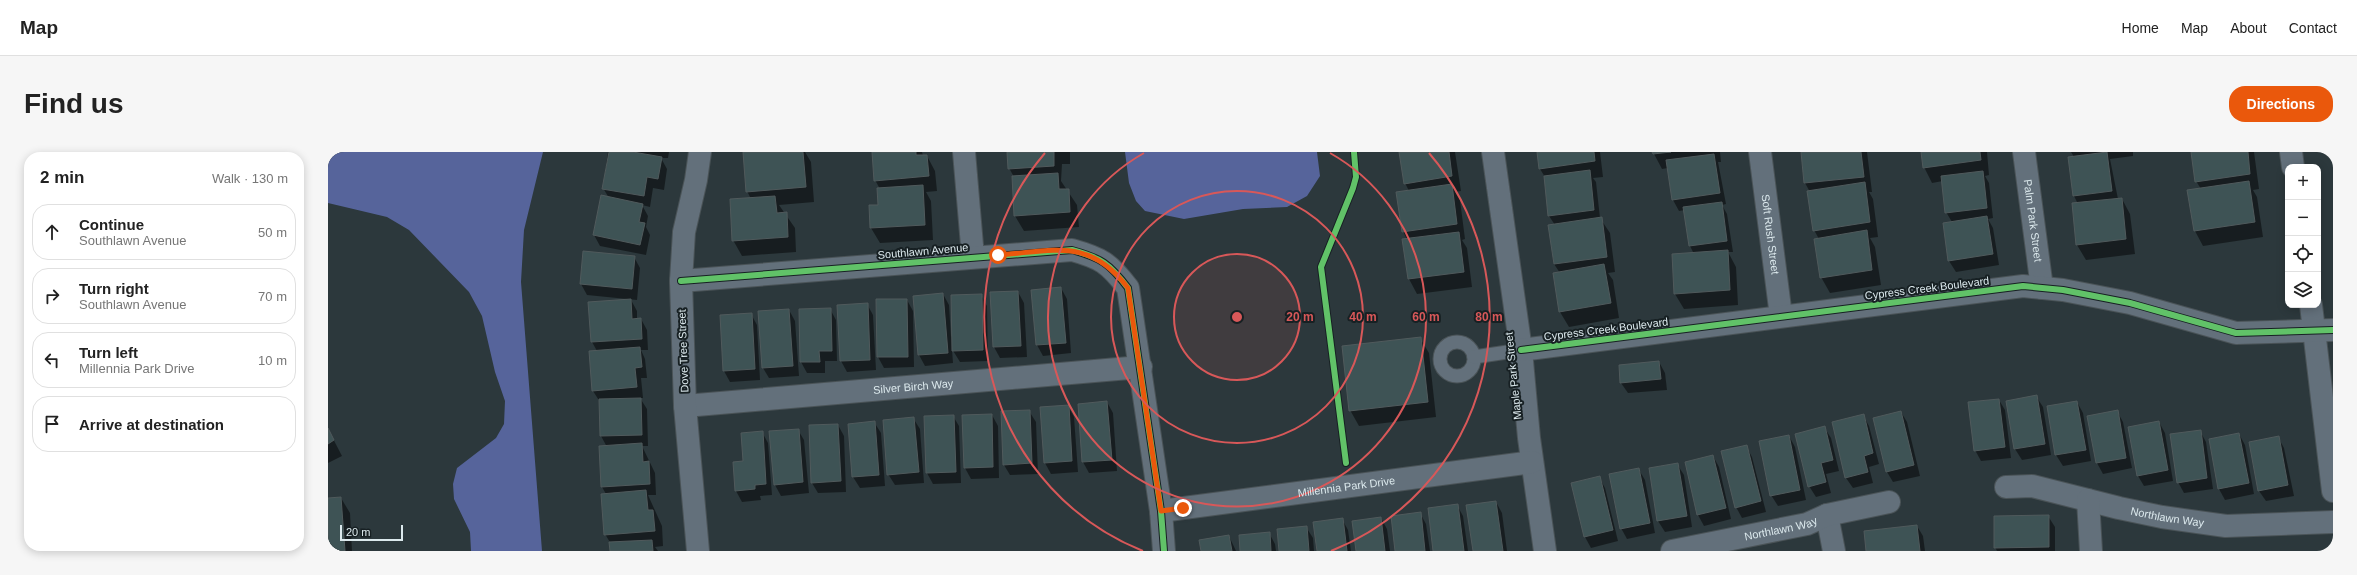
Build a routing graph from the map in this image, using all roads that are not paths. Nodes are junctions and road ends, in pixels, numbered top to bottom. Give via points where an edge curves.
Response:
1 (700, 152) edge
2 (964, 152) edge
3 (1493, 152) edge
4 (1760, 152) edge
5 (2024, 152) edge
6 (2291, 152) edge
7 (2293, 164) edge
8 (973, 257) junction
9 (681, 281) junction
10 (2042, 288) junction
11 (2313, 308) edge
12 (1781, 316) junction
13 (2324, 330) edge
14 (1521, 350) junction
15 (1474, 356) dead end
16 (1141, 367) junction
17 (685, 406) junction
18 (1532, 462) junction
19 (2006, 487) dead end
20 (2333, 491) edge
21 (2088, 500) junction
22 (1889, 502) dead end
23 (1161, 511) junction
24 (1827, 515) junction
25 (2333, 522) edge
26 (698, 551) edge
27 (1164, 551) edge
28 (1545, 551) edge
29 (1672, 551) edge
30 (1834, 551) edge
31 (2091, 551) edge

1 - 9 street, Dove Tree Street via 684,232
2 - 8 street
3 - 14 street, Maple Park Street
4 - 12 street, Soft Rush Street
5 - 10 street, Palm Park Street
6 - 7 street
8 - 9 street, Southlawn Avenue
8 - 16 street, Southlawn Avenue via 1072,250 1096,257 1115,270 1128,288
9 - 17 street, Dove Tree Street
10 - 12 street, Cypress Creek Boulevard via 2023,286
10 - 13 street, Cypress Creek Boulevard via 2130,303 2236,333
11 - 13 street
12 - 14 street, Cypress Creek Boulevard
13 - 20 street
14 - 15 lane
14 - 18 street, Maple Park Street
16 - 17 street, Silver Birch Way
16 - 23 street, Southlawn Avenue
17 - 26 street, Dove Tree Street
18 - 23 street, Millennia Park Drive
18 - 28 street, Maple Park Street
19 - 21 street, Northlawn Way via 2032,486
21 - 25 street, Northlawn Way via 2162,517 2226,526
21 - 31 street
22 - 24 street, Northlawn Way
23 - 27 street, Southlawn Avenue
24 - 29 street, Northlawn Way via 1807,524
24 - 30 street

